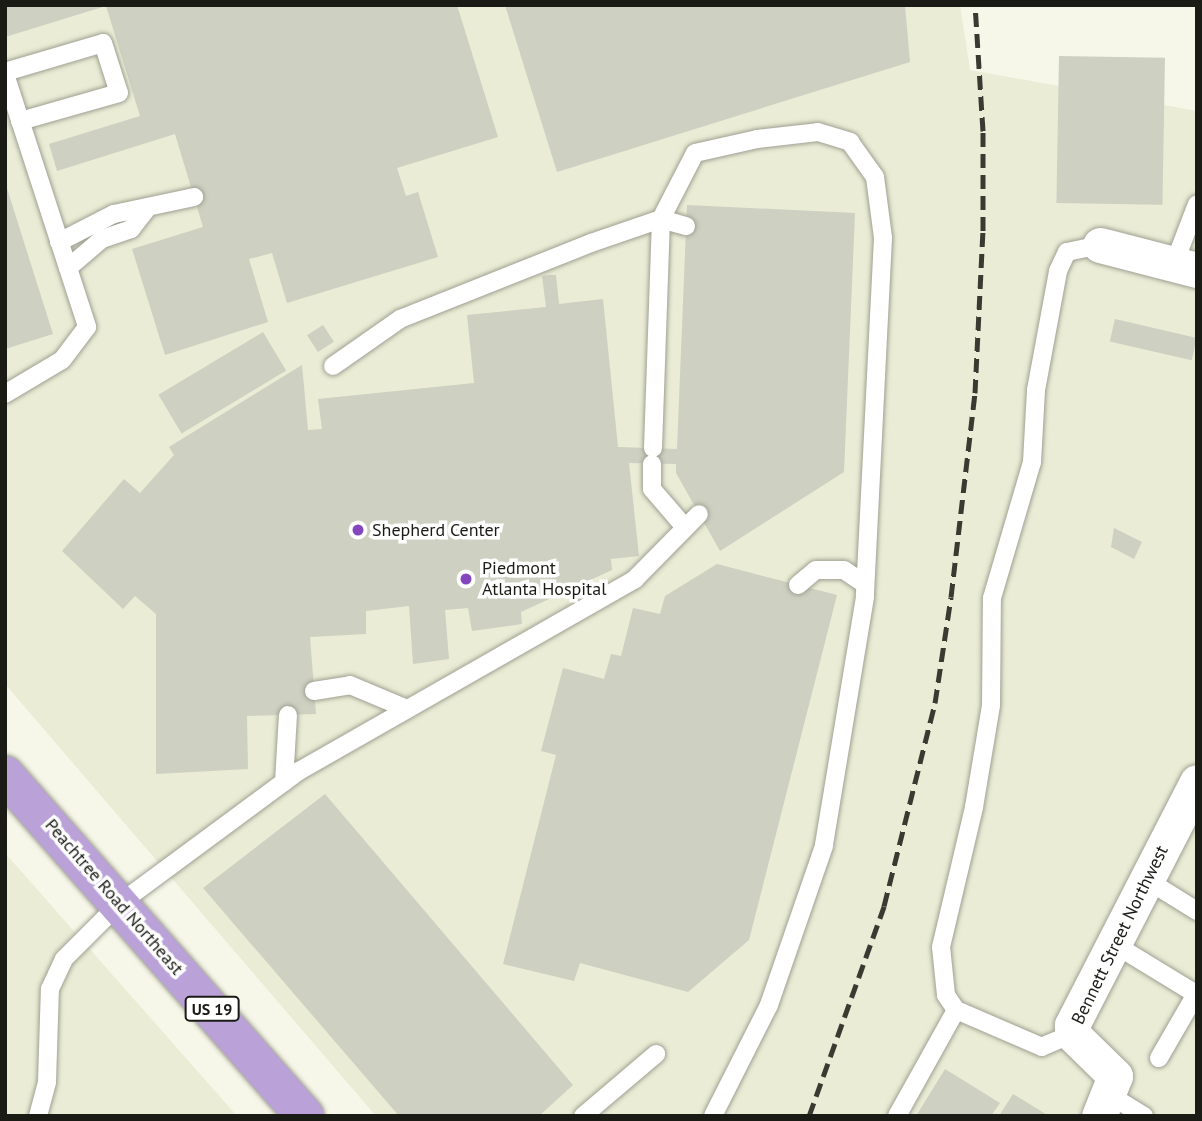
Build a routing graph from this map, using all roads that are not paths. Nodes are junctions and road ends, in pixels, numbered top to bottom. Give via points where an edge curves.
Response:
1 (5, 73) edge
2 (20, 121) junction
3 (194, 197) dead end
4 (1197, 204) edge
5 (148, 207) junction
6 (661, 219) junction
7 (686, 226) dead end
8 (60, 242) junction
9 (1100, 245) joint
10 (1185, 267) edge
11 (68, 268) junction
12 (333, 366) dead end
13 (5, 394) edge
14 (699, 514) dead end
15 (683, 525) junction
16 (798, 584) dead end
17 (865, 584) junction
18 (314, 691) dead end
19 (407, 709) junction
20 (288, 715) dead end
21 (5, 775) edge
22 (284, 782) junction
23 (1197, 782) edge
24 (1147, 880) junction
25 (119, 904) junction
26 (1197, 911) edge
27 (1114, 944) junction
28 (956, 1010) junction
29 (1072, 1034) junction
30 (656, 1054) dead end
31 (1159, 1058) dead end
32 (1104, 1105) edge
33 (38, 1116) edge
34 (305, 1116) edge
35 (583, 1116) edge
36 (713, 1116) edge
37 (897, 1116) edge
38 (1144, 1116) edge

1 - 2 lane
1 - 2 lane via 103,43 120,93
2 - 8 lane
3 - 5 lane
4 - 10 lane
5 - 8 lane via 114,214
5 - 11 lane via 131,229 102,239
6 - 7 lane
6 - 12 lane via 400,319
6 - 15 lane via 652,488
6 - 17 lane via 695,153 758,139 818,132 850,142 875,177 883,238
8 - 11 lane
9 - 10 street
9 - 28 lane via 1067,252 1058,271 1036,390 1032,462 992,598 990,705 974,807 941,947 946,995
11 - 13 lane via 87,327 62,360
14 - 15 lane
15 - 19 lane via 635,579
16 - 17 lane via 816,570 844,570
17 - 36 lane via 824,846 769,1005
18 - 19 lane via 350,685
19 - 22 lane
20 - 22 lane
21 - 25 highway, Peachtree Road Northeast / US 19
22 - 25 lane
23 - 24 street, Bennett Street Northwest
24 - 26 lane
24 - 27 street, Bennett Street Northwest
25 - 33 lane via 64,960 50,989 47,1082
25 - 34 highway, Peachtree Road Northeast / US 19
27 - 29 street, Bennett Street Northwest
27 - 31 lane via 1196,994
28 - 29 lane via 1042,1046
28 - 37 lane
29 - 32 street, Bennett Street Northwest via 1115,1076
30 - 35 lane
32 - 38 lane

